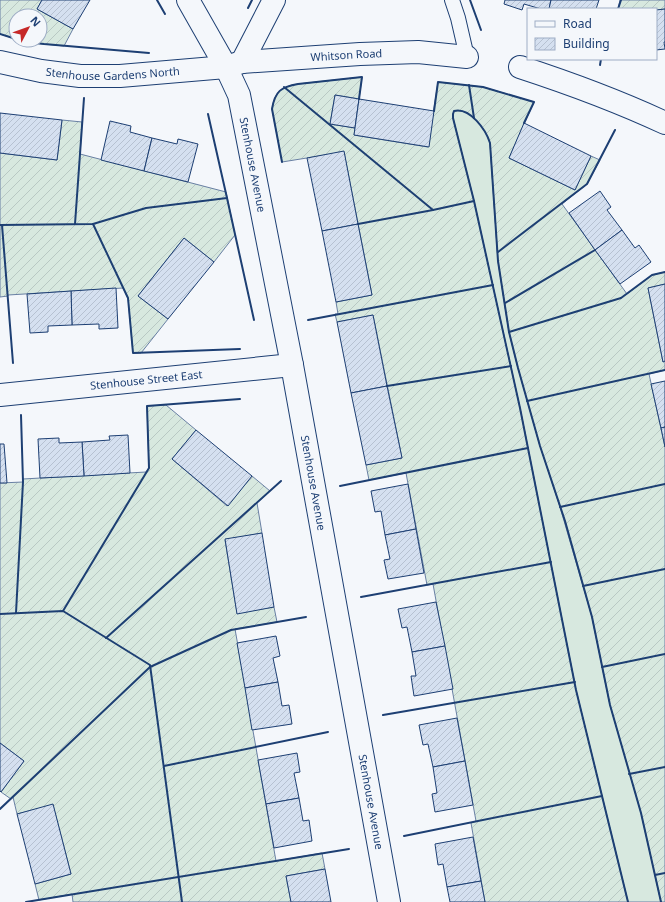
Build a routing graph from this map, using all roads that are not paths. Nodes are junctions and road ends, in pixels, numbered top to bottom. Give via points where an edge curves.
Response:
1 (188, 0) edge
2 (274, 0) edge
3 (452, 0) edge
4 (466, 57) joint
5 (0, 62) edge
6 (234, 64) junction
7 (520, 67) dead end
8 (665, 123) edge
9 (292, 365) junction
10 (0, 395) edge
11 (388, 902) edge

1 - 6 street, Stenhouse Avenue
2 - 6 street
3 - 4 lane
4 - 6 street, Whitson Road via 418,52
5 - 6 street, Stenhouse Gardens North via 80,76 120,76
6 - 9 street, Stenhouse Avenue
7 - 8 street via 590,91
9 - 10 street, Stenhouse Street East
9 - 11 street, Stenhouse Avenue

